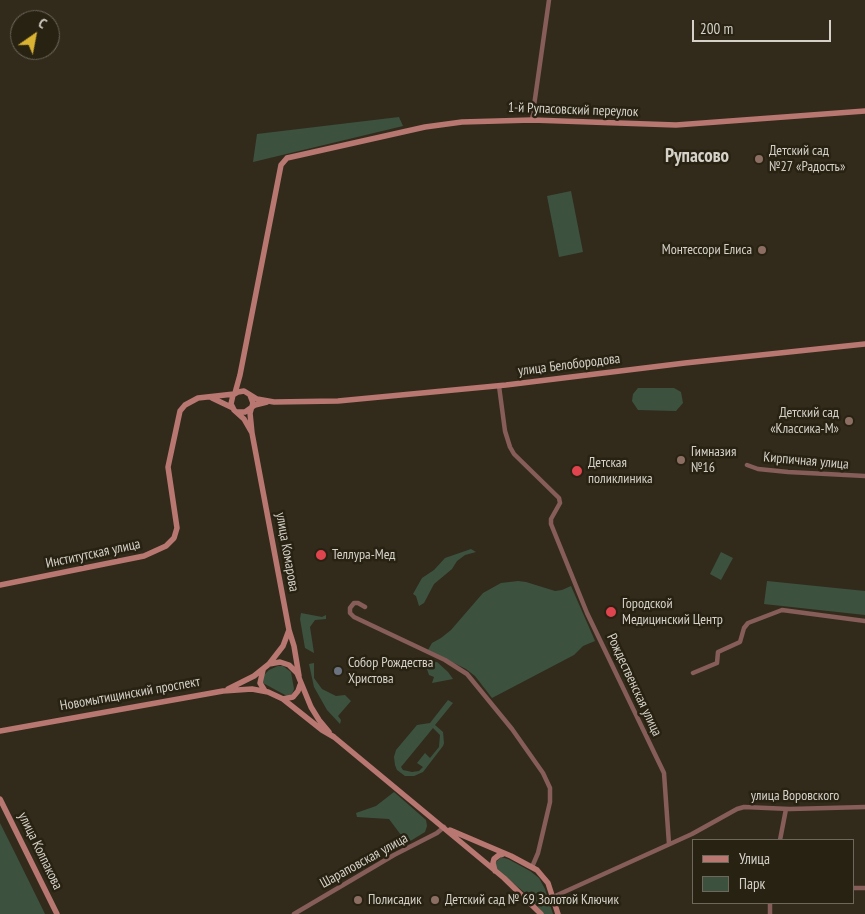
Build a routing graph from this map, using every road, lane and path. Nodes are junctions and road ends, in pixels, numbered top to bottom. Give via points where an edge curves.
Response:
1 (549, 0) edge
2 (865, 112) edge
3 (532, 120) junction
4 (865, 344) edge
5 (240, 375) junction
6 (499, 386) junction
7 (248, 393) junction
8 (235, 394) junction
9 (207, 397) junction
10 (274, 402) junction
11 (251, 408) junction
12 (235, 410) junction
13 (252, 433) junction
14 (746, 465) dead end
15 (865, 476) edge
16 (0, 585) edge
17 (365, 607) dead end
18 (865, 621) edge
19 (288, 630) junction
20 (269, 664) junction
21 (264, 669) junction
22 (693, 673) dead end
23 (299, 676) junction
24 (301, 682) junction
25 (223, 691) junction
26 (265, 691) junction
27 (283, 699) junction
28 (0, 730) edge
29 (333, 736) junction
30 (0, 799) edge
31 (865, 807) edge
32 (786, 809) junction
33 (444, 827) junction
34 (780, 839) edge
35 (669, 844) junction
36 (506, 854) junction
37 (532, 867) junction
38 (495, 871) junction
39 (553, 897) junction
40 (557, 913) edge
41 (57, 914) edge
42 (294, 914) edge
43 (541, 914) edge

1 - 3 street
2 - 3 street, 1-й Рупасовский переулок via 676,125
3 - 5 street, 1-й Рупасовский переулок via 433,126 284,160
4 - 6 street, улица Белобородова
5 - 7 street via 241,384
5 - 8 street
6 - 10 street, улица Белобородова via 338,401
6 - 35 street, Рождественская улица via 510,447 559,498 551,524 581,599 664,773
7 - 8 street via 241,391
7 - 10 street, улица Белобородова
7 - 11 street via 252,400
8 - 9 street, Институтская улица
8 - 12 street via 231,401
9 - 12 street
9 - 16 street, Институтская улица via 189,402 178,417 168,467 177,528 169,543 144,556
10 - 11 street, улица Белобородова
11 - 12 street via 246,412
11 - 13 street, улица Комарова
12 - 13 street, улица Комарова
13 - 19 street, улица Комарова
14 - 15 street, Кирпичная улица via 788,472
17 - 37 street via 354,603 350,613 467,674 543,772 550,788 550,802
18 - 22 street via 782,610 748,623 740,642 718,652 716,663
19 - 20 street via 285,642
19 - 23 street, улица Комарова
20 - 21 street
20 - 23 street via 286,664
21 - 25 street
21 - 26 street via 260,683
23 - 24 street
24 - 27 street via 293,697
24 - 29 street via 314,712
25 - 26 street, Новомытищинский проспект
25 - 28 street, Новомытищинский проспект
26 - 27 street, Новомытищинский проспект
27 - 29 street, Новомытищинский проспект
29 - 33 street, Новомытищинский проспект
30 - 41 street, улица Колпакова
31 - 32 street, улица Воровского
32 - 34 street
32 - 35 street, улица Воровского via 744,807
33 - 36 street, Новомытищинский проспект
33 - 38 street, Новомытищинский проспект
33 - 42 street, Шараповская улица
35 - 39 street, улица Воровского
36 - 37 street, Новомытищинский проспект
36 - 38 street via 499,854 494,859
37 - 39 street, Новомытищинский проспект via 545,878
38 - 43 street, Новомытищинский проспект
39 - 40 street, Новомытищинский проспект

